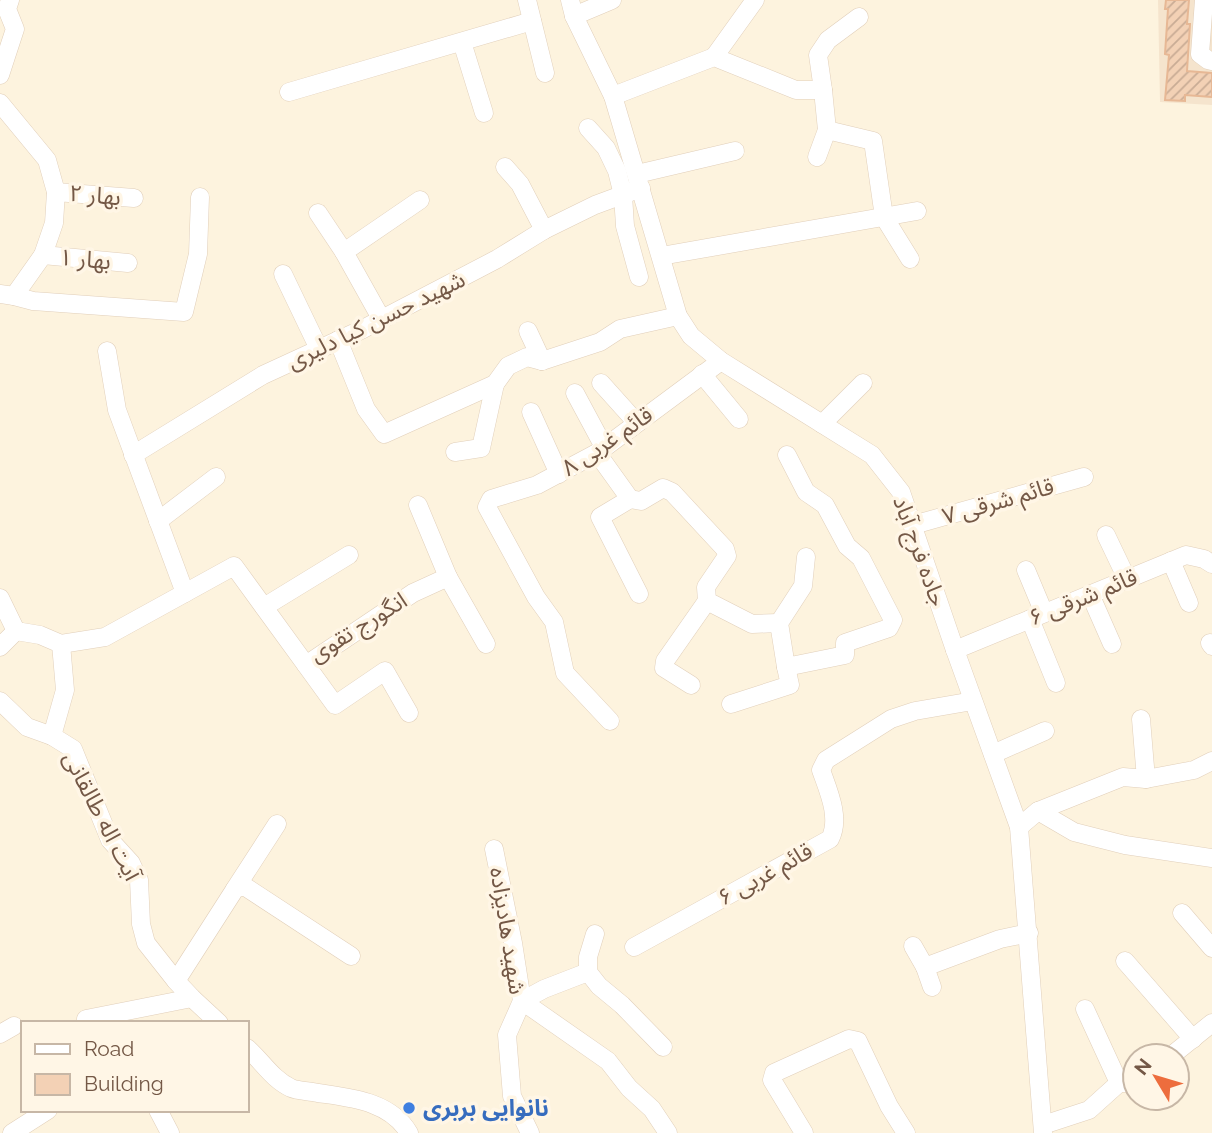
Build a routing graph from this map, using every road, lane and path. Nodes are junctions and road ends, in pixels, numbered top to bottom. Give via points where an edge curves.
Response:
1 (10, 0) edge
2 (527, 0) edge
3 (612, 0) edge
4 (1204, 0) edge
5 (748, 3) edge
6 (572, 8) edge
7 (859, 17) dead end
8 (532, 20) junction
9 (462, 42) junction
10 (714, 57) junction
11 (1212, 61) edge
12 (545, 73) dead end
13 (0, 75) edge
14 (822, 90) junction
15 (289, 92) dead end
16 (613, 96) junction
17 (0, 103) edge
18 (484, 113) dead end
19 (588, 128) dead end
20 (827, 130) junction
21 (735, 151) dead end
22 (817, 157) dead end
23 (505, 167) dead end
24 (639, 181) junction
25 (56, 191) junction
26 (623, 195) junction
27 (200, 197) dead end
28 (134, 198) dead end
29 (420, 200) dead end
30 (917, 212) dead end
31 (318, 214) dead end
32 (884, 217) junction
33 (544, 230) junction
34 (344, 252) junction
35 (43, 255) junction
36 (661, 256) junction
37 (910, 259) dead end
38 (128, 262) dead end
39 (283, 274) dead end
40 (639, 277) dead end
41 (7, 295) edge
42 (678, 316) junction
43 (382, 320) junction
44 (528, 331) dead end
45 (338, 341) junction
46 (320, 349) junction
47 (107, 351) dead end
48 (541, 361) junction
49 (721, 361) junction
50 (702, 374) junction
51 (601, 383) dead end
52 (863, 383) dead end
53 (495, 384) junction
54 (575, 393) dead end
55 (531, 412) dead end
56 (739, 419) dead end
57 (636, 422) junction
58 (822, 424) junction
59 (601, 450) junction
60 (455, 452) dead end
61 (134, 455) junction
62 (788, 455) dead end
63 (559, 474) junction
64 (216, 477) dead end
65 (1084, 477) dead end
66 (630, 499) junction
67 (418, 505) dead end
68 (158, 521) junction
69 (913, 525) junction
70 (1106, 535) dead end
71 (349, 555) dead end
72 (806, 557) dead end
73 (1171, 561) junction
74 (1212, 564) edge
75 (1026, 570) dead end
76 (448, 577) junction
77 (1127, 579) junction
78 (185, 593) junction
79 (639, 594) dead end
80 (1090, 594) junction
81 (0, 598) edge
82 (707, 601) junction
83 (1189, 603) dead end
84 (264, 607) junction
85 (1037, 616) junction
86 (779, 623) junction
87 (16, 631) junction
88 (61, 644) junction
89 (486, 644) dead end
90 (1112, 644) dead end
91 (0, 647) edge
92 (955, 650) junction
93 (306, 665) junction
94 (786, 667) junction
95 (1056, 683) dead end
96 (691, 685) dead end
97 (0, 701) edge
98 (973, 701) junction
99 (731, 704) dead end
100 (409, 713) dead end
101 (1141, 719) dead end
102 (610, 721) dead end
103 (1045, 731) dead end
104 (52, 736) junction
105 (993, 754) junction
106 (1212, 761) edge
107 (1146, 779) junction
108 (1038, 811) junction
109 (277, 824) dead end
110 (1019, 827) junction
111 (494, 849) dead end
112 (1212, 858) edge
113 (235, 889) junction
114 (1182, 913) dead end
115 (1029, 933) junction
116 (595, 934) dead end
117 (913, 946) dead end
118 (634, 947) dead end
119 (1212, 948) edge
120 (351, 956) dead end
121 (1125, 961) dead end
122 (925, 967) junction
123 (588, 971) junction
124 (176, 981) junction
125 (932, 987) dead end
126 (192, 998) junction
127 (522, 1001) junction
128 (1084, 1009) dead end
129 (86, 1018) dead end
130 (217, 1021) edge
131 (1212, 1023) edge
132 (1193, 1039) junction
133 (1189, 1042) edge
134 (663, 1047) dead end
135 (248, 1049) edge
136 (1121, 1073) edge
137 (1121, 1087) edge
138 (45, 1112) edge
139 (159, 1112) edge
140 (1043, 1129) edge
141 (12, 1133) edge
142 (170, 1133) edge
143 (409, 1133) edge
144 (530, 1133) edge
145 (668, 1133) edge
146 (804, 1133) edge
147 (906, 1133) edge

1 - 13 street via 7,9 15,29
2 - 8 street
3 - 6 street
4 - 11 street via 1200,54
5 - 10 street
6 - 16 street, جاده فرج آباد
7 - 14 street via 828,40 818,55
8 - 9 street
8 - 12 street
9 - 15 street
9 - 18 street
10 - 14 street via 796,90
10 - 16 street
14 - 20 street
16 - 24 street, جاده فرج آباد
17 - 25 street via 47,160
19 - 26 street via 606,148
20 - 22 street
20 - 32 street via 873,141
21 - 24 street, شهید حسن کیا دلیری
23 - 33 street via 520,184
24 - 26 street, شهید حسن کیا دلیری
24 - 36 street, جاده فرج آباد
25 - 28 street, بهار ۲
25 - 35 street via 54,223
26 - 33 street, شهید حسن کیا دلیری
26 - 40 street via 625,226
27 - 41 street via 198,254 184,312
29 - 34 street
30 - 32 street
31 - 34 street
32 - 36 street
32 - 37 street
33 - 43 street, شهید حسن کیا دلیری
34 - 43 street
35 - 38 street, بهار ۱
35 - 41 street
36 - 42 street, جاده فرج آباد
39 - 46 street
42 - 48 street via 620,329 600,342
42 - 49 street, جاده فرج آباد via 691,336
43 - 45 street, شهید حسن کیا دلیری
44 - 48 street
45 - 46 street, شهید حسن کیا دلیری
45 - 53 street via 366,409 384,434
46 - 61 street, شهید حسن کیا دلیری via 263,375
47 - 61 street via 117,410
48 - 53 street via 527,358 508,366
49 - 50 street, قائم غربی ۸
49 - 58 street, جاده فرج آباد
50 - 56 street
50 - 57 street, قائم غربی ۸
51 - 57 street
52 - 58 street
53 - 60 street via 481,448
54 - 59 street
55 - 63 street
57 - 59 street, قائم غربی ۸
58 - 69 street, جاده فرج آباد via 872,455 901,492
59 - 63 street, قائم غربی ۸
59 - 66 street
61 - 68 street
62 - 94 street via 806,492 825,505 848,547 861,558 893,620 890,628 845,643 845,655
63 - 102 street, قائم غربی ۸ via 491,499 487,507 554,622 565,673
64 - 68 street
65 - 69 street, قائم شرقی ۷
66 - 79 street via 600,517
66 - 82 street via 641,501 663,488 672,492 725,549 727,556 706,587
67 - 76 street
68 - 78 street
69 - 92 street, جاده فرج آباد
70 - 77 street
71 - 84 street
72 - 86 street via 803,586
73 - 74 street, قائم شرقی ۶ via 1186,555
73 - 77 street, قائم شرقی ۶
73 - 83 street
75 - 85 street
76 - 89 street
76 - 93 street, انگورج تقوی via 413,593
77 - 80 street, قائم شرقی ۶
78 - 84 street, انگورج تقوی via 234,566
78 - 88 street via 105,637
80 - 85 street, قائم شرقی ۶
80 - 90 street
81 - 87 street
82 - 86 street via 752,624
82 - 96 street via 665,661 664,668
84 - 93 street, انگورج تقوی
85 - 92 street, قائم شرقی ۶
85 - 95 street
86 - 94 street
87 - 88 street
87 - 91 street
88 - 104 street via 65,690
92 - 98 street, جاده فرج آباد
93 - 100 street via 335,705 385,671
94 - 99 street via 790,685
97 - 104 street, آیت اله طالقانی via 27,727
98 - 105 street, جاده فرج آباد
98 - 118 street, قائم غربی ۶ via 915,710 891,719 826,760 821,770 831,797 834,831 830,839
101 - 107 street
103 - 105 street
104 - 124 street, آیت اله طالقانی via 73,749 110,840 131,863 139,880 146,943
105 - 110 street, جاده فرج آباد
106 - 107 street via 1194,770
107 - 108 street via 1123,777
108 - 110 street
108 - 112 street via 1074,832
109 - 113 street
110 - 115 street, جاده فرج آباد
111 - 127 street, شهید هادیزاده
113 - 120 street via 244,886
113 - 124 street
114 - 119 street
115 - 122 street
115 - 140 street, جاده فرج آباد
116 - 123 street via 587,957
117 - 122 street
121 - 132 street
122 - 125 street
123 - 127 street
123 - 134 street
124 - 126 street, آیت اله طالقانی
126 - 129 street
126 - 130 street, آیت اله طالقانی
127 - 144 street, شهید هادیزاده via 507,1035 512,1096
127 - 145 street via 608,1061
128 - 136 street
131 - 132 street
132 - 133 street
135 - 143 street via 271,1075 292,1088 361,1100 392,1113
137 - 140 street via 1089,1110
138 - 141 street
139 - 142 street
146 - 147 street via 772,1080 774,1073 849,1039 858,1041

